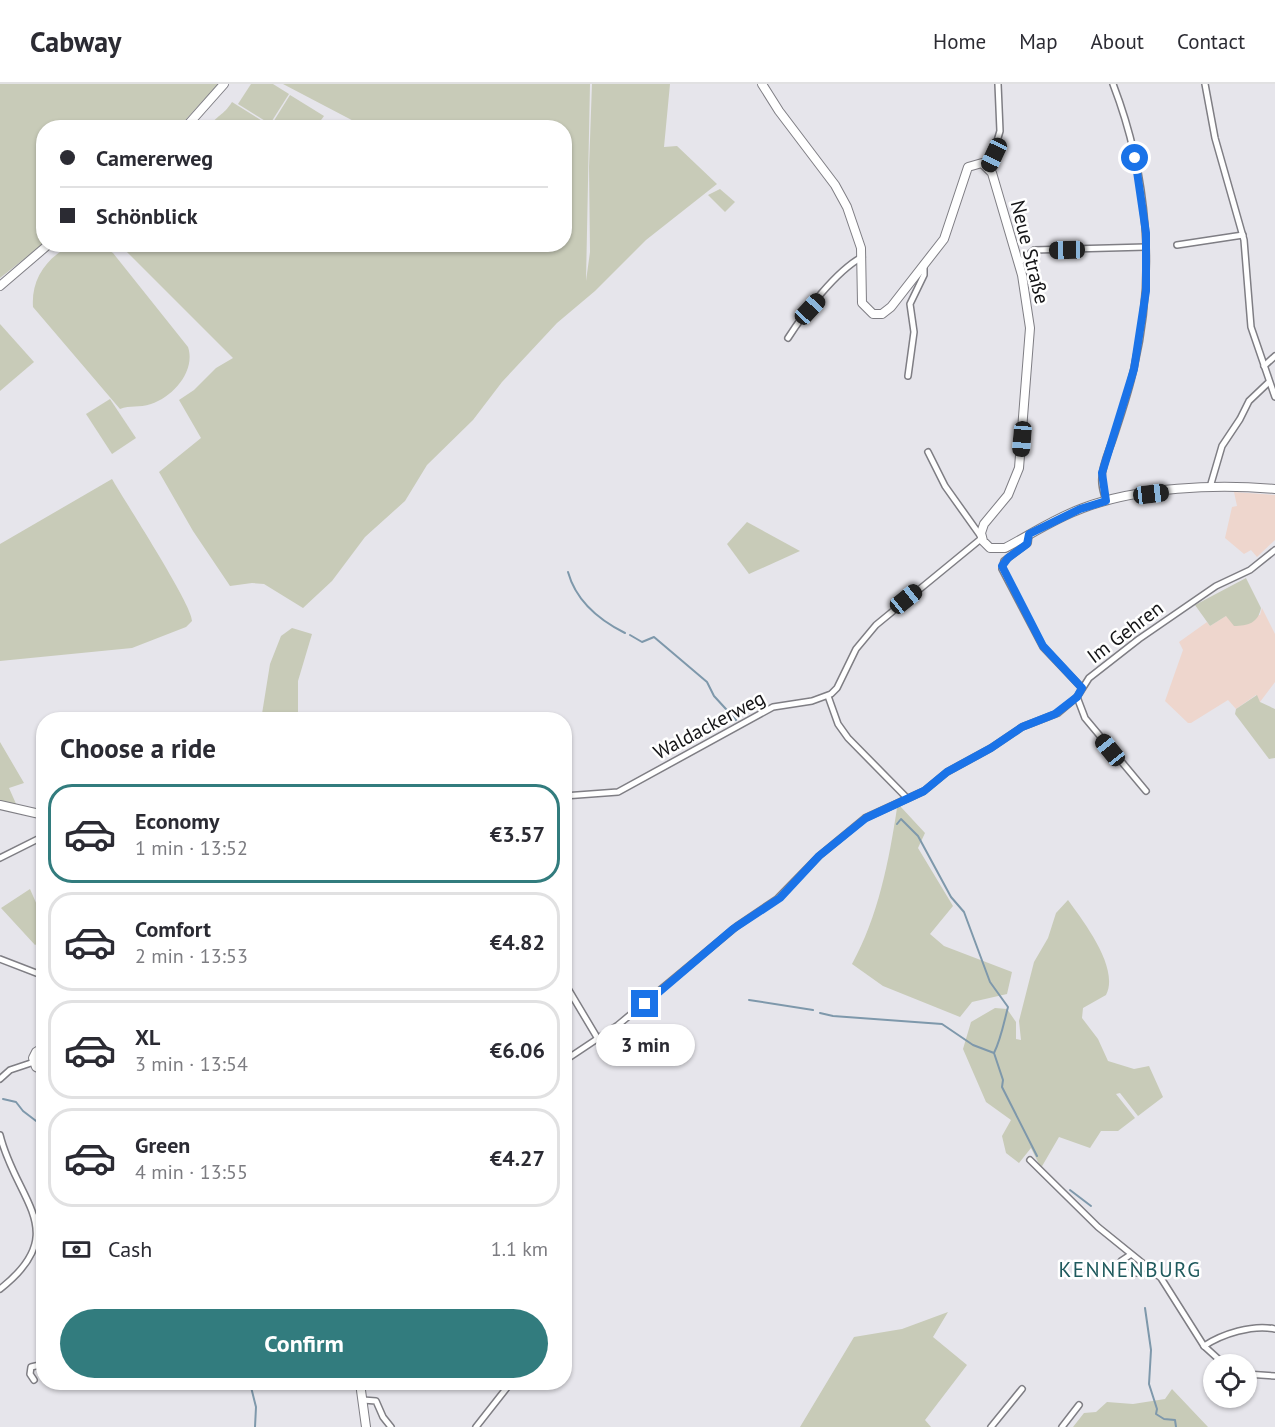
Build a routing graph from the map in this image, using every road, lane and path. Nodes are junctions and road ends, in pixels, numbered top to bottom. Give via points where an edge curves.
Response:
1 (224, 84) edge
2 (762, 84) edge
3 (998, 84) edge
4 (1113, 84) edge
5 (1205, 84) edge
6 (192, 120) edge
7 (989, 168) junction
8 (1243, 235) junction
9 (1177, 245) dead end
10 (1146, 247) junction
11 (40, 252) edge
12 (862, 257) junction
13 (1019, 263) junction
14 (924, 264) junction
15 (0, 286) edge
16 (788, 338) dead end
17 (1275, 356) edge
18 (1264, 366) junction
19 (908, 376) dead end
20 (1269, 382) junction
21 (1275, 397) edge
22 (928, 452) dead end
23 (1210, 486) junction
24 (1275, 489) edge
25 (1106, 501) junction
26 (1029, 534) junction
27 (982, 538) junction
28 (1275, 550) edge
29 (1082, 688) junction
30 (828, 696) junction
31 (1077, 697) junction
32 (1146, 791) dead end
33 (572, 795) edge
34 (907, 798) junction
35 (0, 805) edge
36 (36, 813) edge
37 (36, 840) edge
38 (0, 858) edge
39 (0, 959) edge
40 (36, 973) edge
41 (572, 995) edge
42 (598, 1039) junction
43 (36, 1053) edge
44 (572, 1056) edge
45 (34, 1062) junction
46 (36, 1066) edge
47 (0, 1079) edge
48 (0, 1135) edge
49 (1030, 1160) dead end
50 (35, 1217) joint
51 (1130, 1255) junction
52 (1146, 1266) junction
53 (0, 1289) edge
54 (1275, 1329) edge
55 (1204, 1346) junction
56 (1213, 1354) edge
57 (36, 1365) edge
58 (1257, 1375) edge
59 (1275, 1376) edge
60 (34, 1380) dead end
61 (1022, 1389) dead end
62 (361, 1390) edge
63 (504, 1390) edge
64 (363, 1400) junction
65 (1079, 1405) dead end
66 (366, 1427) edge
67 (392, 1427) edge
68 (476, 1427) edge
69 (991, 1427) edge
70 (1062, 1427) edge

1 - 6 street
2 - 12 street via 840,194 856,229
3 - 7 street via 1000,131
4 - 10 street via 1139,174
5 - 8 street via 1215,138
7 - 13 street, Neue Straße
7 - 14 street via 978,163 967,170 950,225
8 - 9 street
8 - 18 street via 1250,320
10 - 13 street via 1034,250
10 - 25 street via 1140,339 1103,470
11 - 15 street
12 - 14 street via 862,303 875,315 889,310
12 - 16 street via 852,263
13 - 27 street, Neue Straße via 1030,328 1021,459 1010,491 984,524
14 - 19 street via 924,275 910,304 914,332
17 - 18 street
18 - 20 street
20 - 21 street
20 - 23 street via 1250,399 1222,446
22 - 27 street via 945,486
23 - 24 street
23 - 25 street
25 - 26 street
26 - 27 street via 1000,550 990,548
26 - 29 street via 1027,544 1004,561 1002,569 1043,646
27 - 30 street via 876,625 856,649 837,688
28 - 29 street, Im Gehren via 1250,570 1216,586 1168,619 1104,666
29 - 31 street, Im Gehren
30 - 33 street, Waldackerweg via 773,707 618,792
30 - 34 street via 838,724 848,738
31 - 32 street via 1084,718
31 - 34 street, Im Gehren via 1055,714 1022,727
34 - 42 street, Im Gehren via 861,822 819,856 780,898 733,929
35 - 36 street
37 - 38 street
39 - 40 street
41 - 42 street
42 - 44 street, Im Gehren
43 - 45 street
45 - 46 street
45 - 47 street via 10,1070
48 - 50 street
49 - 51 street
50 - 53 street via 36,1241 31,1258
51 - 52 street
51 - 52 street via 1121,1261 1125,1273 1137,1273
52 - 55 street via 1167,1284
54 - 55 street via 1257,1327
55 - 56 street
57 - 60 street via 30,1369
58 - 59 street
61 - 69 street
62 - 64 street
63 - 68 street
64 - 66 street
64 - 67 street via 376,1401
65 - 70 street

